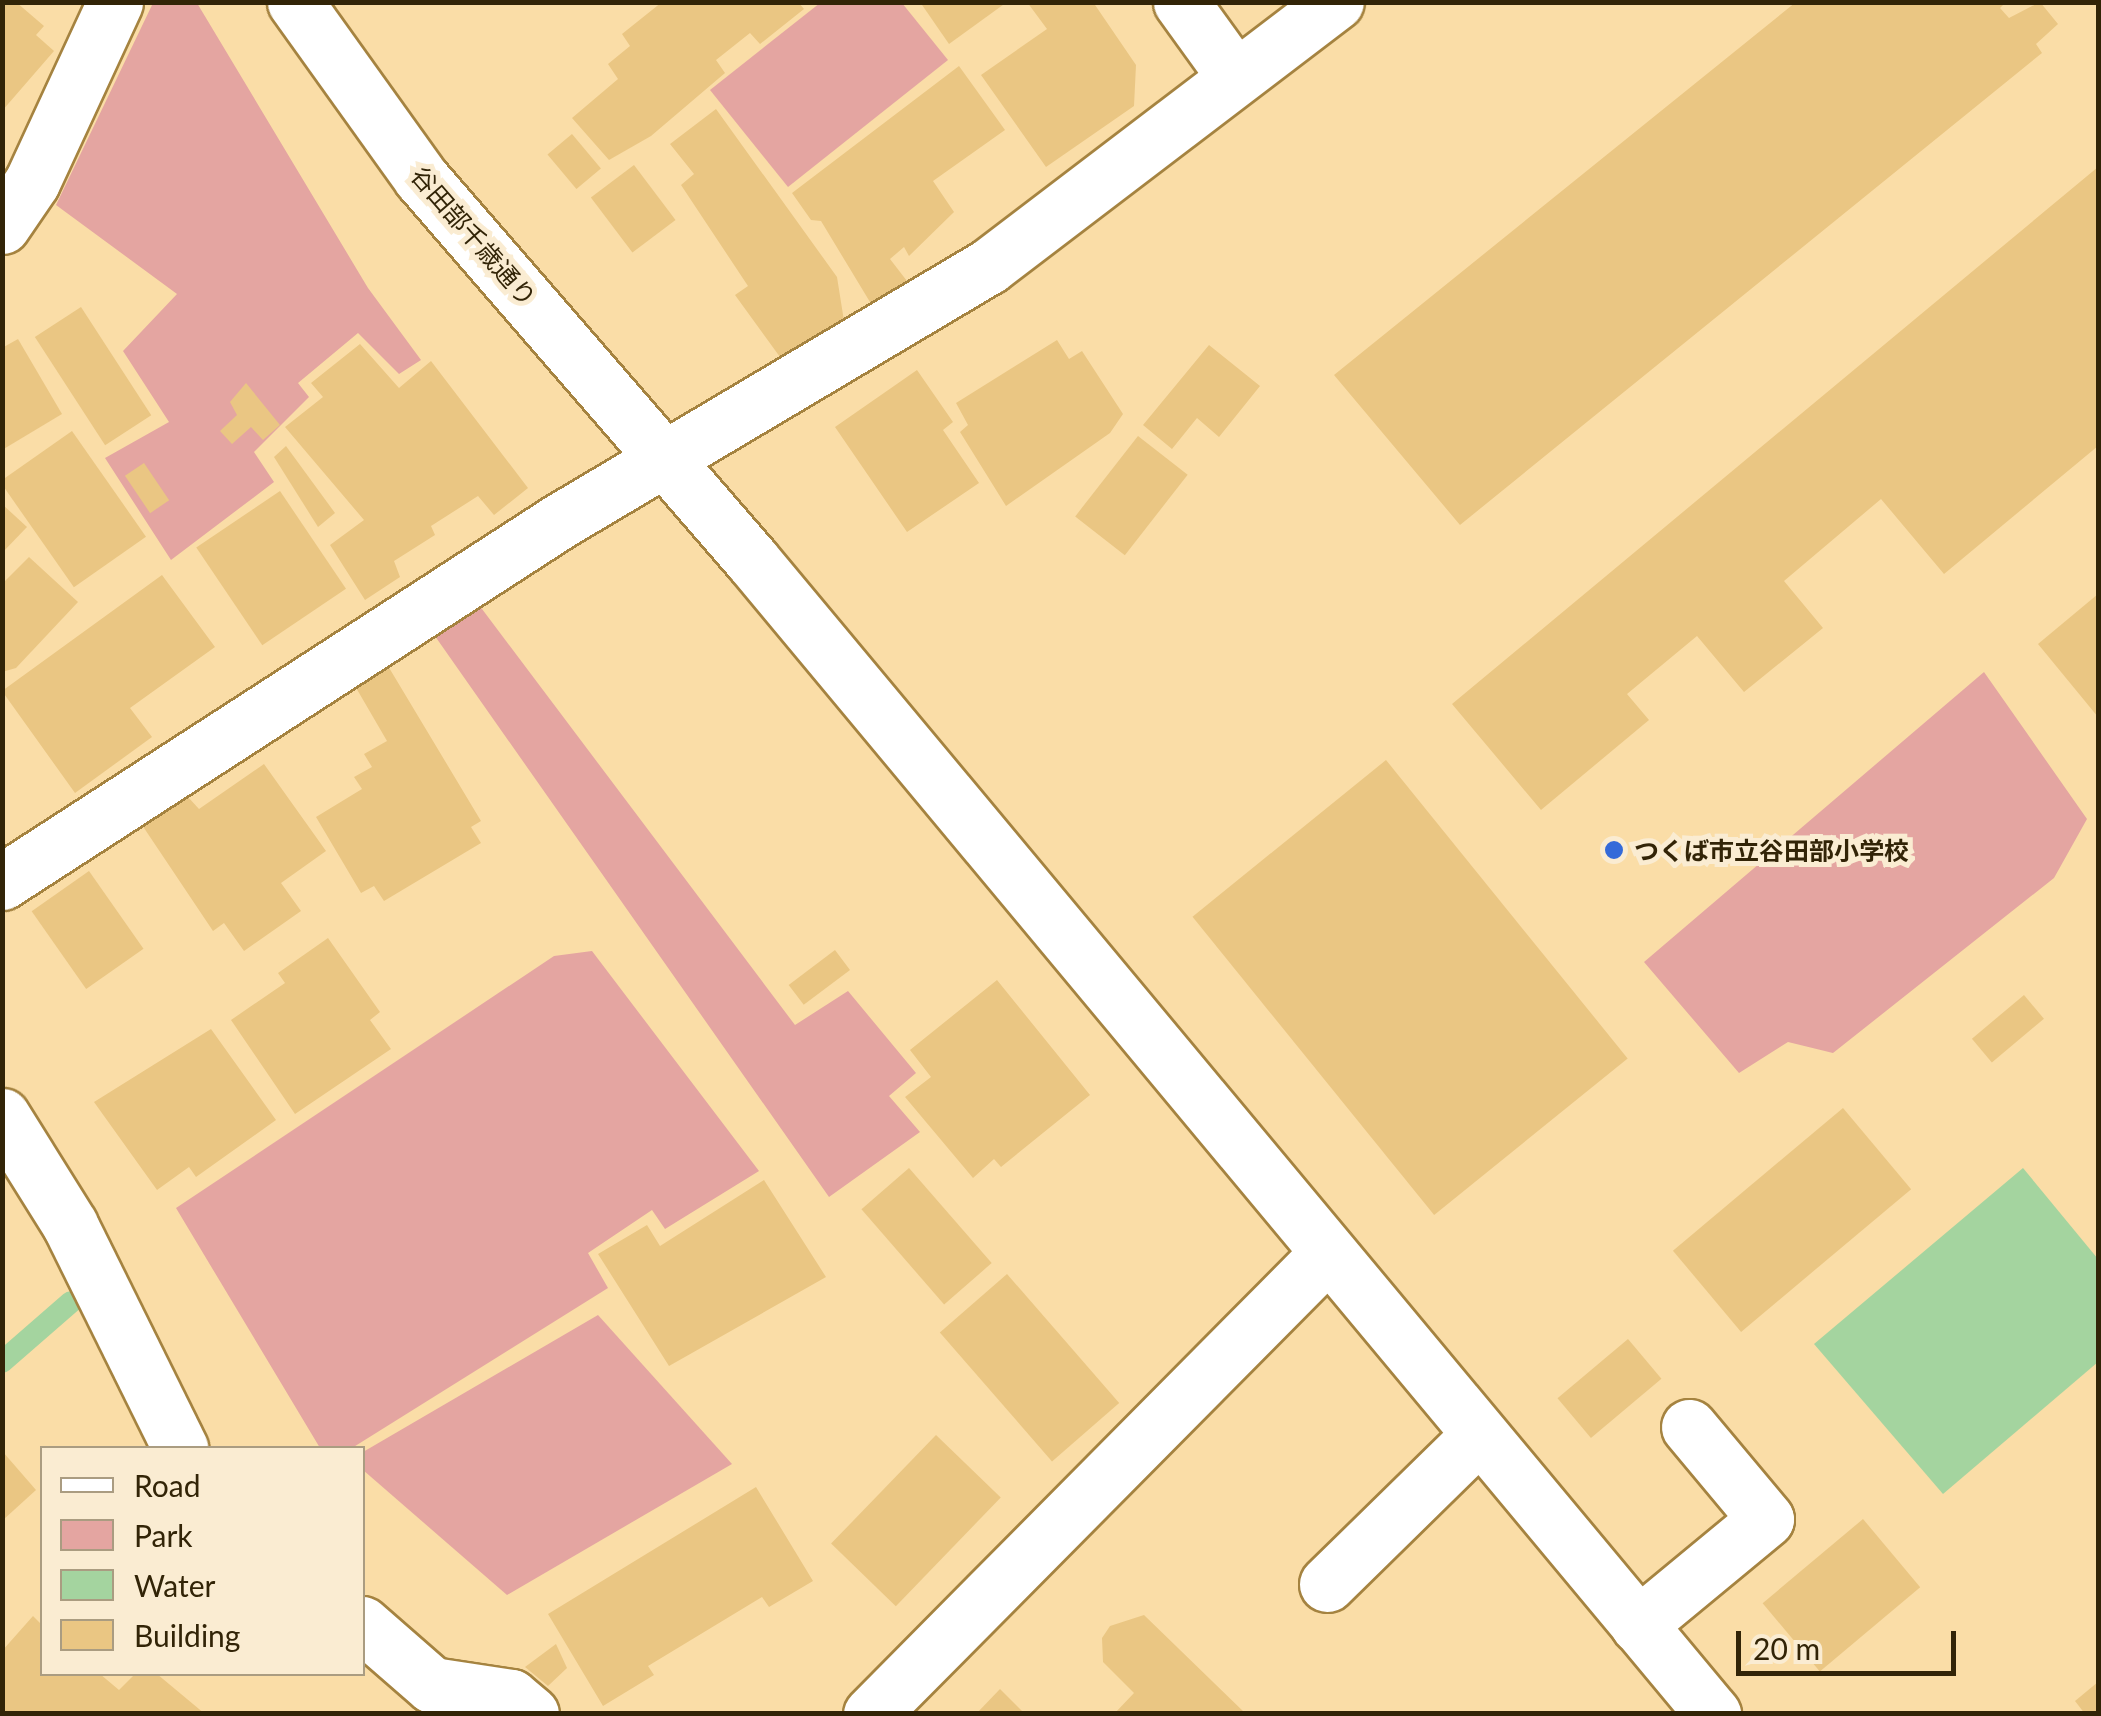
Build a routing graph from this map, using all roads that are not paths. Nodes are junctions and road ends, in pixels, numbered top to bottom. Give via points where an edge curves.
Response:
1 (115, 2) edge
2 (295, 2) edge
3 (1181, 2) edge
4 (1336, 2) edge
5 (1235, 77) junction
6 (2, 226) edge
7 (664, 460) junction
8 (2, 882) edge
9 (2, 1116) edge
10 (1326, 1255) junction
11 (1689, 1427) dead end
12 (1478, 1436) junction
13 (179, 1446) edge
14 (1327, 1584) dead end
15 (1638, 1625) junction
16 (365, 1627) edge
17 (531, 1714) edge
18 (871, 1714) edge
19 (1714, 1714) edge

1 - 6 street
2 - 7 street, 谷田部千歳通り via 421,178
3 - 5 street
4 - 5 street
5 - 7 street via 989,266
7 - 8 street
7 - 10 street, 谷田部千歳通り
9 - 13 street
10 - 12 street, 谷田部千歳通り
10 - 18 street
11 - 15 street via 1766,1519
12 - 14 street
12 - 15 street, 谷田部千歳通り
15 - 19 street, 谷田部千歳通り
16 - 17 street via 432,1685 512,1698

